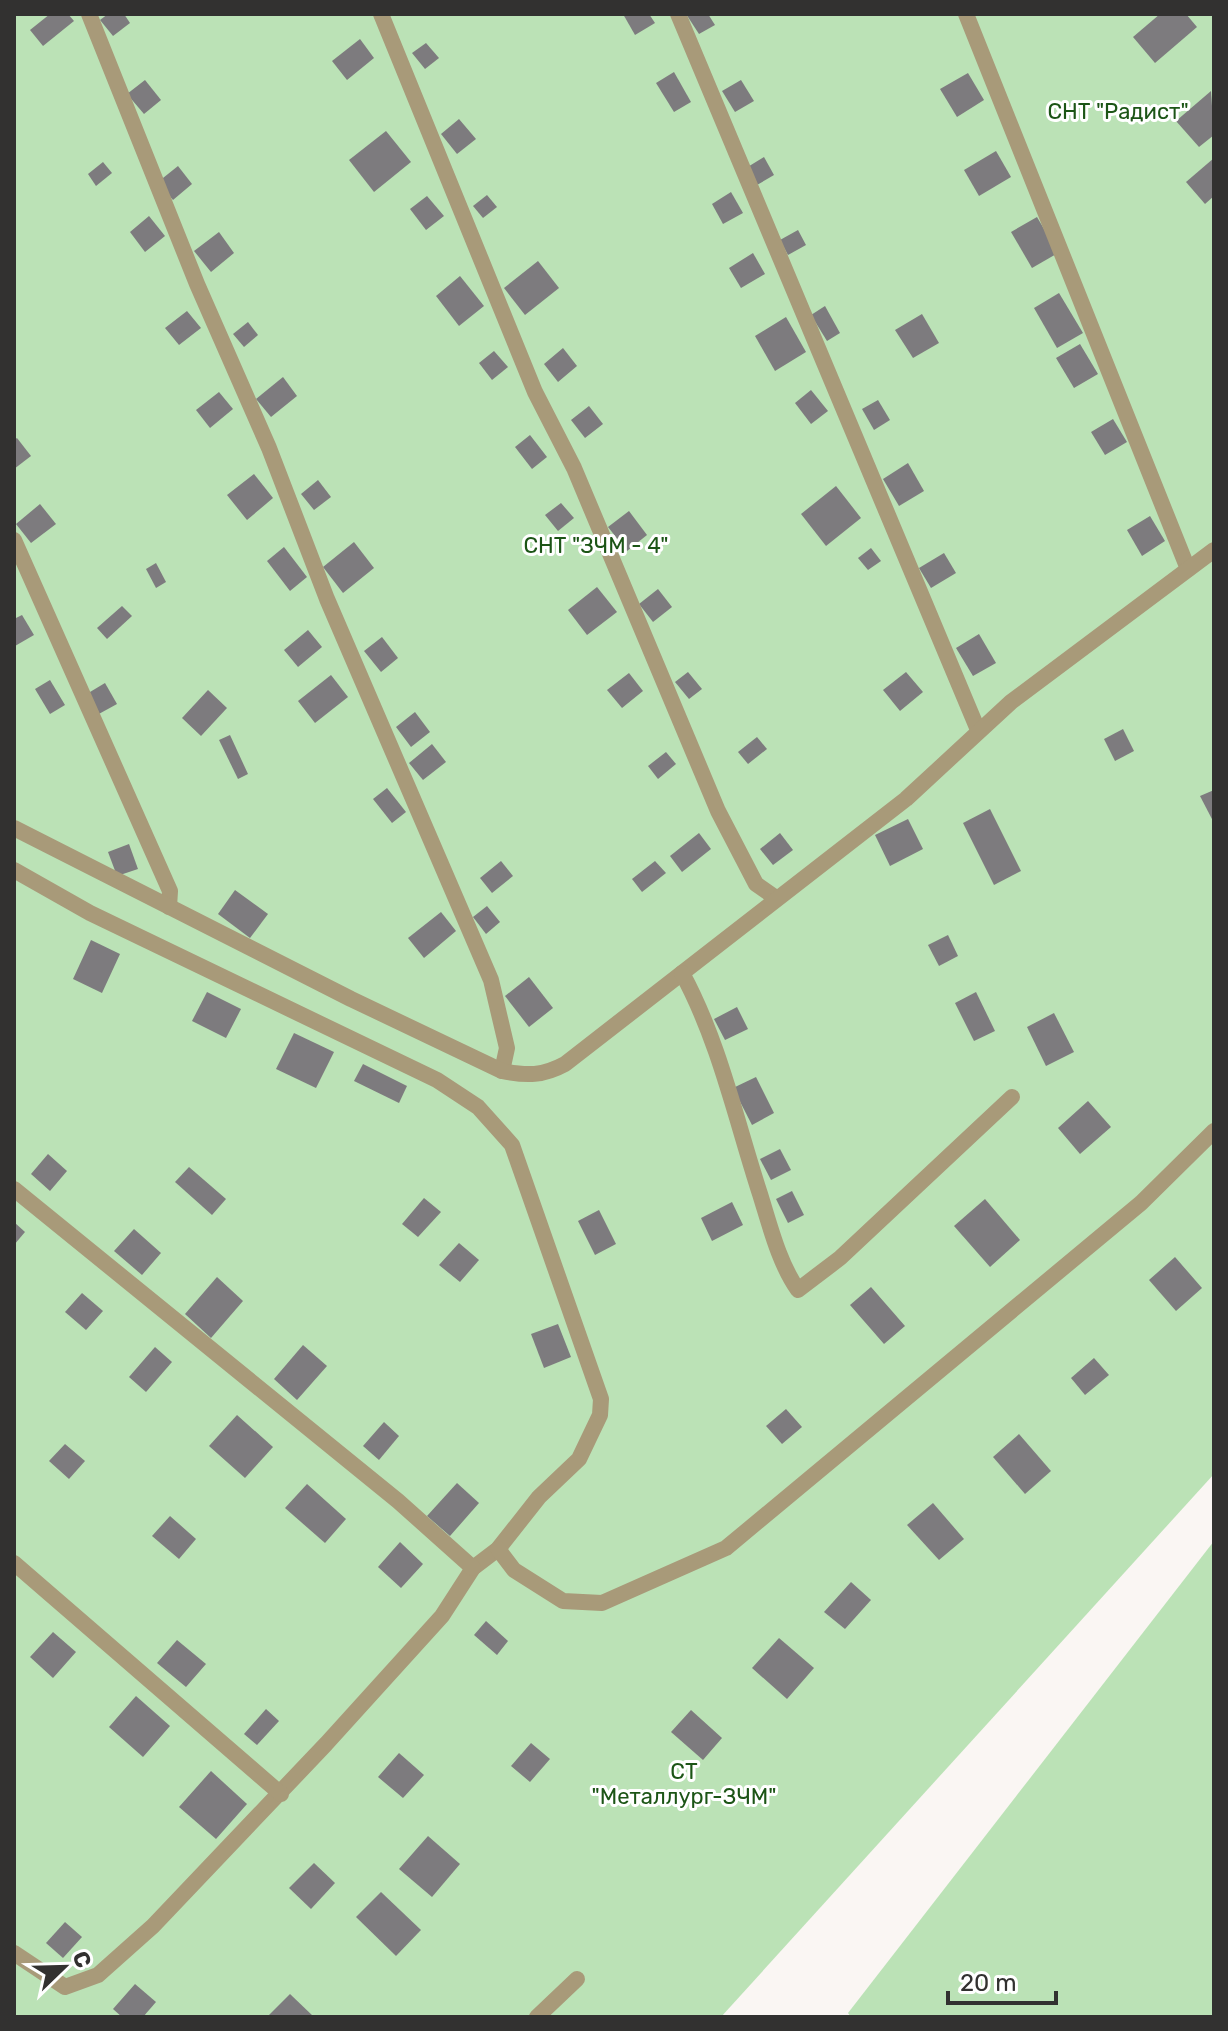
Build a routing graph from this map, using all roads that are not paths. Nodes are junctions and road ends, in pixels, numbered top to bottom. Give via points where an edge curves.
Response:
1 (89, 14) edge
2 (381, 14) edge
3 (678, 14) edge
4 (966, 14) edge
5 (14, 540) edge
6 (1214, 550) edge
7 (1188, 569) junction
8 (978, 730) junction
9 (14, 828) edge
10 (14, 870) edge
11 (776, 898) junction
12 (169, 907) junction
13 (682, 973) junction
14 (502, 1071) junction
15 (1012, 1097) dead end
16 (1214, 1131) edge
17 (14, 1189) edge
18 (498, 1549) junction
19 (14, 1563) edge
20 (473, 1568) junction
21 (281, 1794) junction
22 (14, 1953) edge
23 (577, 1979) dead end
24 (537, 2017) edge

1 - 14 lane via 327,599 491,980 507,1048
2 - 11 lane via 535,392 574,468 718,811 756,884
3 - 8 lane
4 - 7 lane
5 - 12 lane via 170,891
6 - 7 lane
7 - 8 lane
8 - 11 lane via 906,799
9 - 12 lane
10 - 18 lane via 90,913 437,1080 478,1107 512,1145 601,1399 600,1415 579,1459 539,1497
11 - 13 lane
12 - 14 lane
13 - 14 lane via 565,1064 525,1076
13 - 15 lane via 700,1006 788,1277 798,1290 840,1258
16 - 18 lane via 1141,1203 726,1548 602,1603 563,1601 514,1570
17 - 20 lane
18 - 20 lane
19 - 21 lane
20 - 21 lane via 442,1616
21 - 22 lane via 98,1975 65,1987
23 - 24 lane

